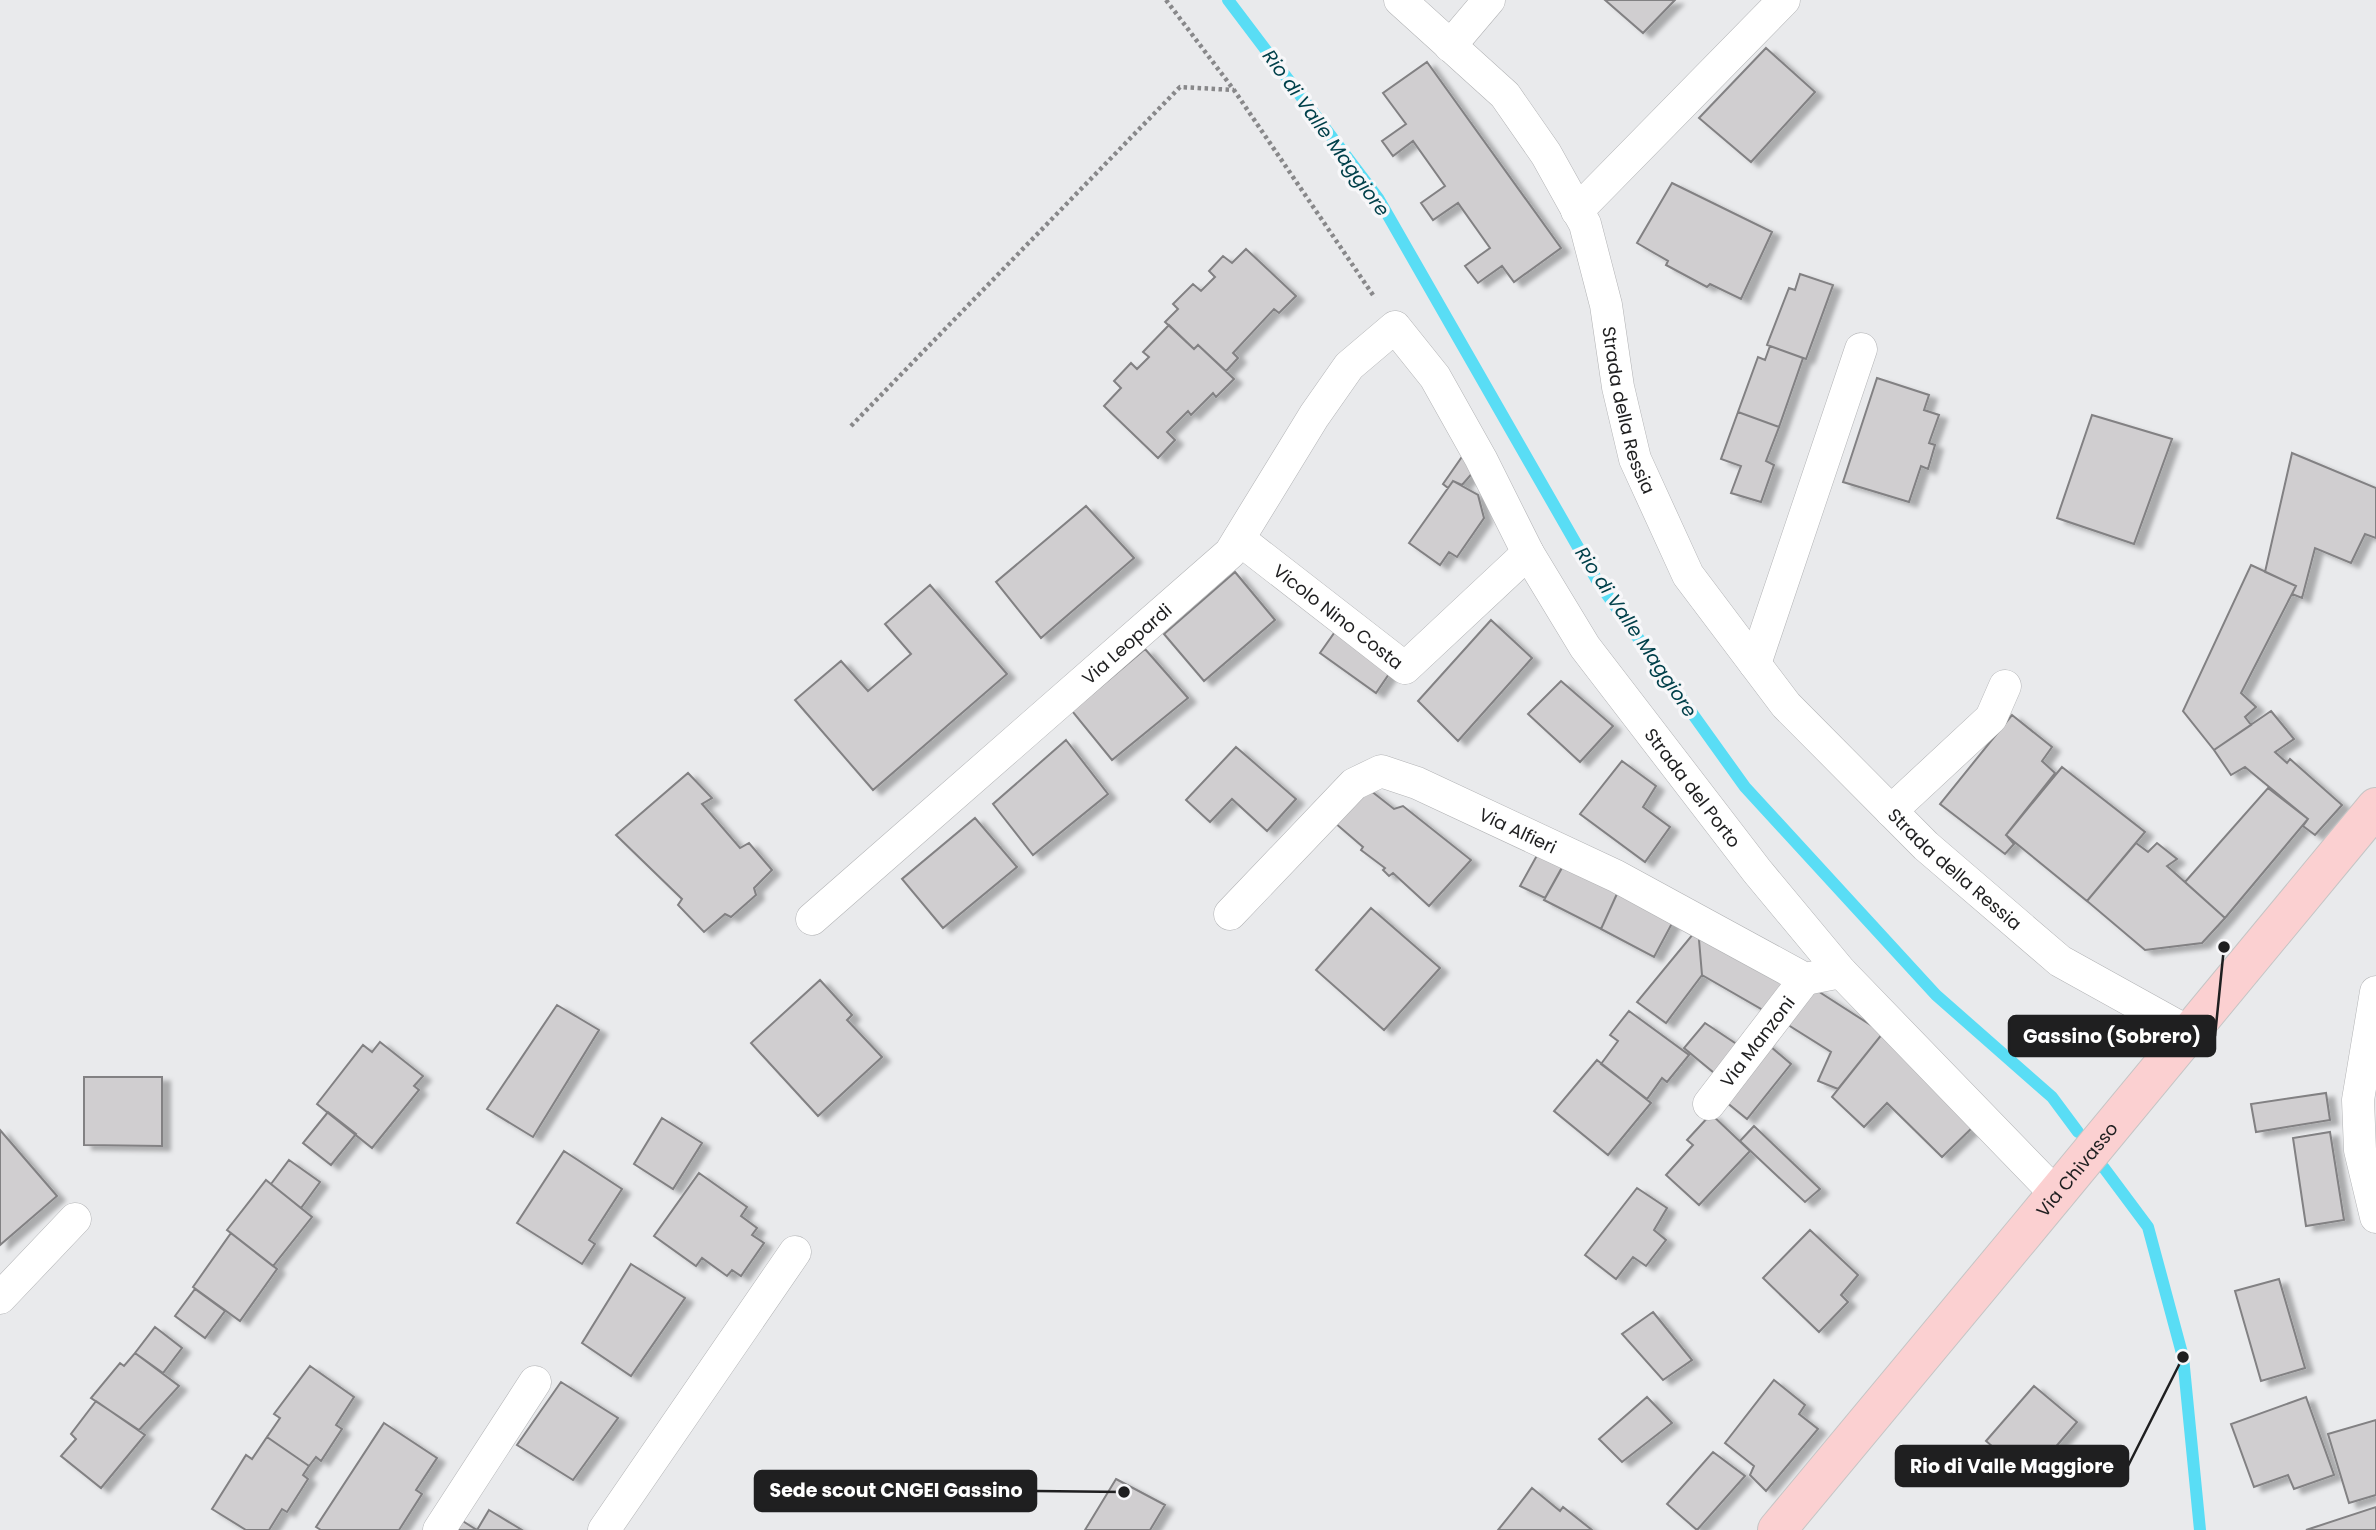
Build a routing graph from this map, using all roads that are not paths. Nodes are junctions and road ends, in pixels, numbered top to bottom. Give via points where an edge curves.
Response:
1 (1400, 0) edge
2 (1489, 0) edge
3 (1784, 0) edge
4 (1450, 46) junction
5 (1577, 211) junction
6 (1395, 327) joint
7 (1861, 349) dead end
8 (1239, 539) junction
9 (1528, 553) junction
10 (1755, 664) junction
11 (2005, 686) dead end
12 (1891, 811) junction
13 (2375, 811) edge
14 (1230, 915) dead end
15 (812, 919) dead end
16 (1841, 972) junction
17 (1805, 979) junction
18 (2376, 992) edge
19 (2188, 1032) junction
20 (1709, 1104) dead end
21 (2058, 1196) junction
22 (2376, 1217) edge
23 (75, 1219) dead end
24 (795, 1252) dead end
25 (0, 1298) edge
26 (535, 1382) dead end
27 (439, 1530) edge
28 (604, 1530) edge
29 (1777, 1530) edge

1 - 4 street, Strada della Ressia
2 - 4 street
3 - 5 street
4 - 5 street, Strada della Ressia via 1505,95 1546,154
5 - 10 street, Strada della Ressia via 1606,305 1635,459 1688,575
6 - 8 street, Via Leopardi via 1349,366
6 - 9 street, Strada del Porto via 1435,377
7 - 10 street
8 - 9 street, Vicolo Nino Costa via 1405,668
8 - 15 street, Via Leopardi via 1230,553
9 - 16 street, Strada del Porto via 1586,647 1757,871
10 - 12 street, Strada della Ressia via 1786,705
11 - 12 street via 1991,718
12 - 19 street, Strada della Ressia via 2060,961
13 - 19 main road, Via Chivasso
14 - 17 street, Via Alfieri via 1354,784 1381,771 1417,783 1616,876
16 - 17 street
16 - 21 street, Strada del Porto
17 - 20 street, Via Manzoni
18 - 22 street via 2358,1100 2360,1150
19 - 21 main road, Via Chivasso
21 - 29 main road, Via Chivasso
23 - 25 street
24 - 28 street
26 - 27 street

